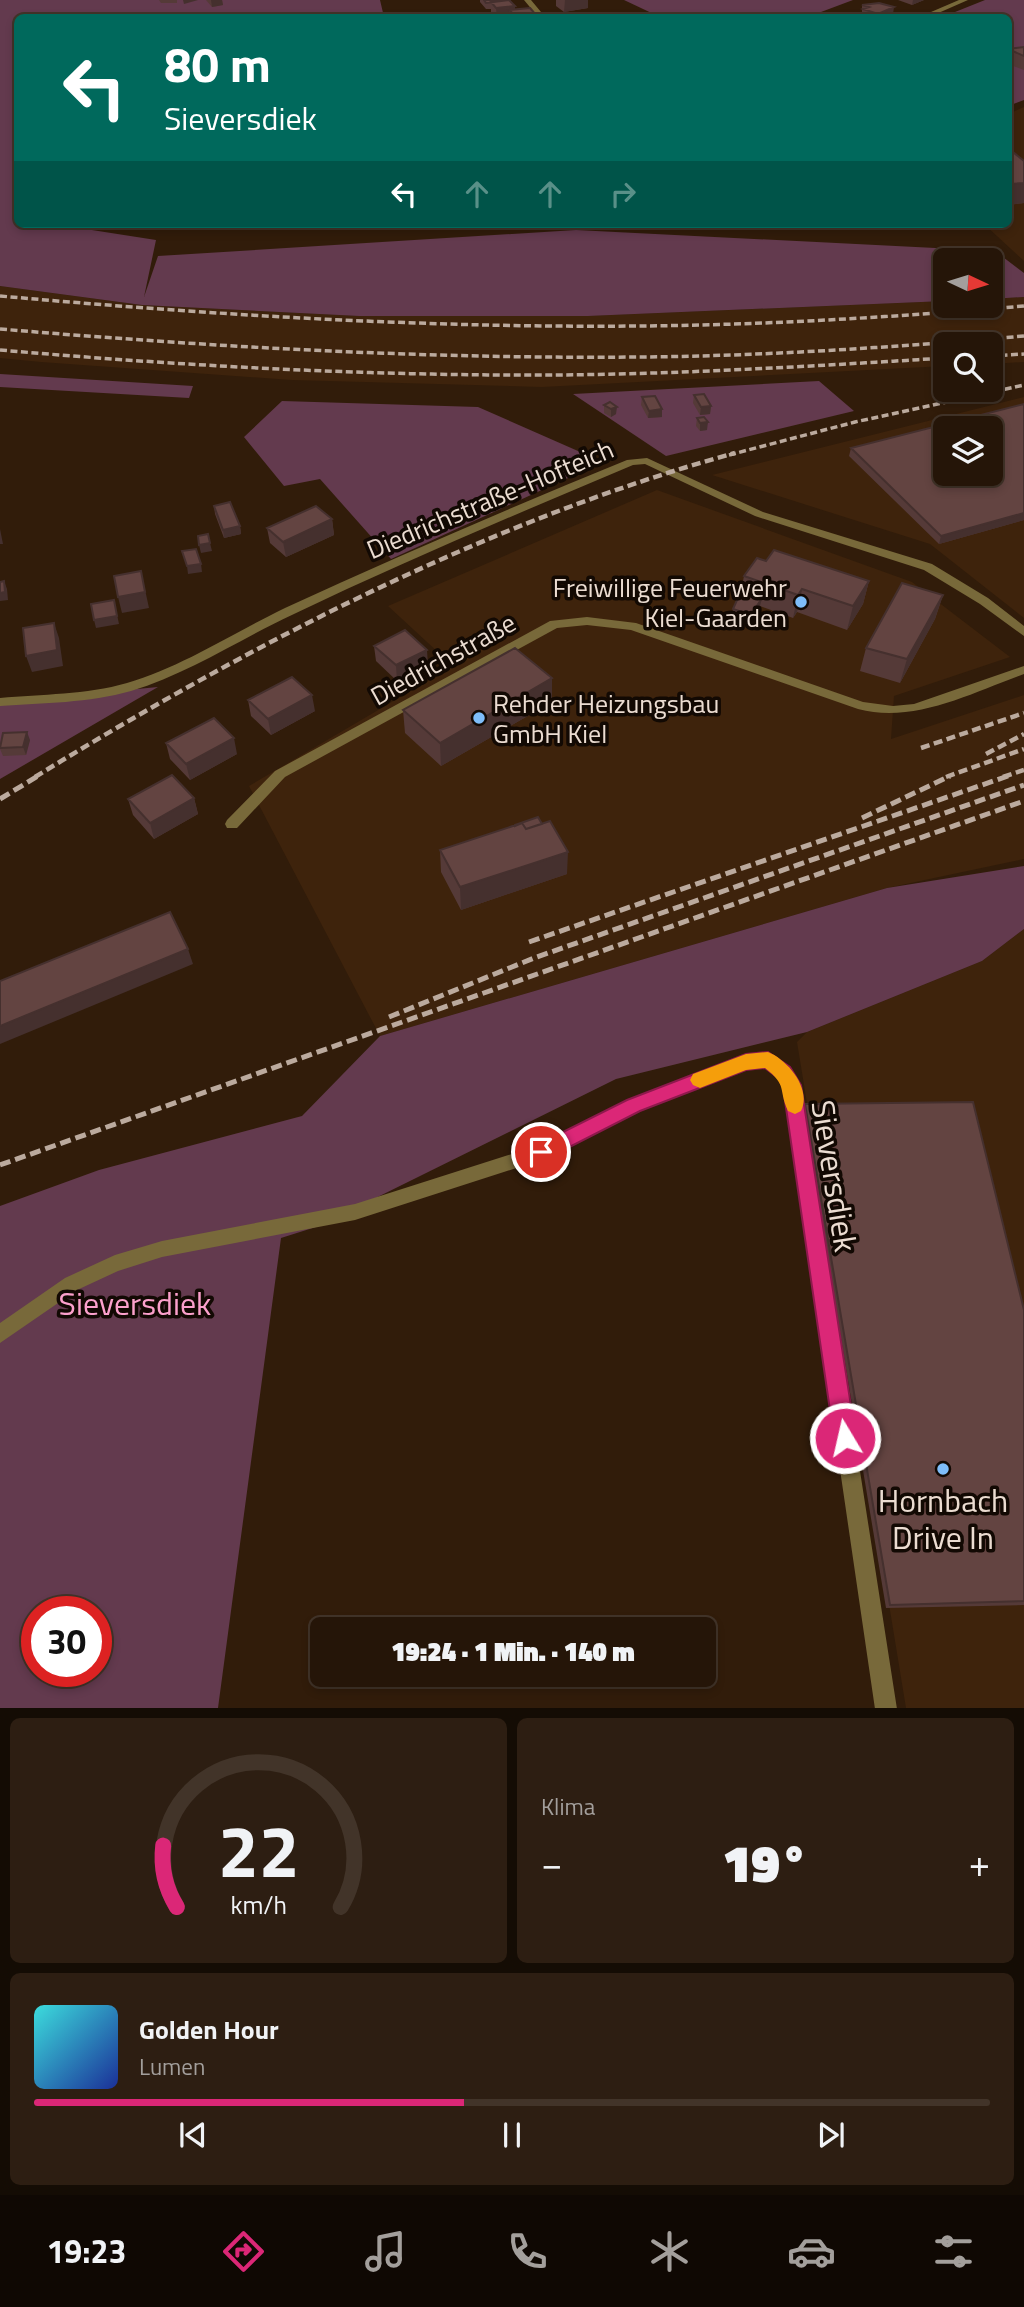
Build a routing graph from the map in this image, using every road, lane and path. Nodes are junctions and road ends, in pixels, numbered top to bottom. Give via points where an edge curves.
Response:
1 (527, 0) edge
2 (965, 0) edge
3 (540, 14) edge
4 (930, 14) edge
5 (1024, 632) edge
6 (1024, 670) edge
7 (0, 702) edge
8 (232, 824) dead end
9 (0, 1335) edge
10 (886, 1708) edge

1 - 3 street
2 - 4 street
5 - 7 street, Diedrichstraße-Hofteich via 928,567 759,514 647,461 631,462 463,532 161,675 95,694
6 - 8 street, Diedrichstraße via 915,708 893,710 862,706 632,626 587,621 554,624 280,774
9 - 10 street, Sieversdiek via 71,1284 115,1263 162,1249 355,1212 541,1152 634,1105 746,1062 768,1060 792,1085

